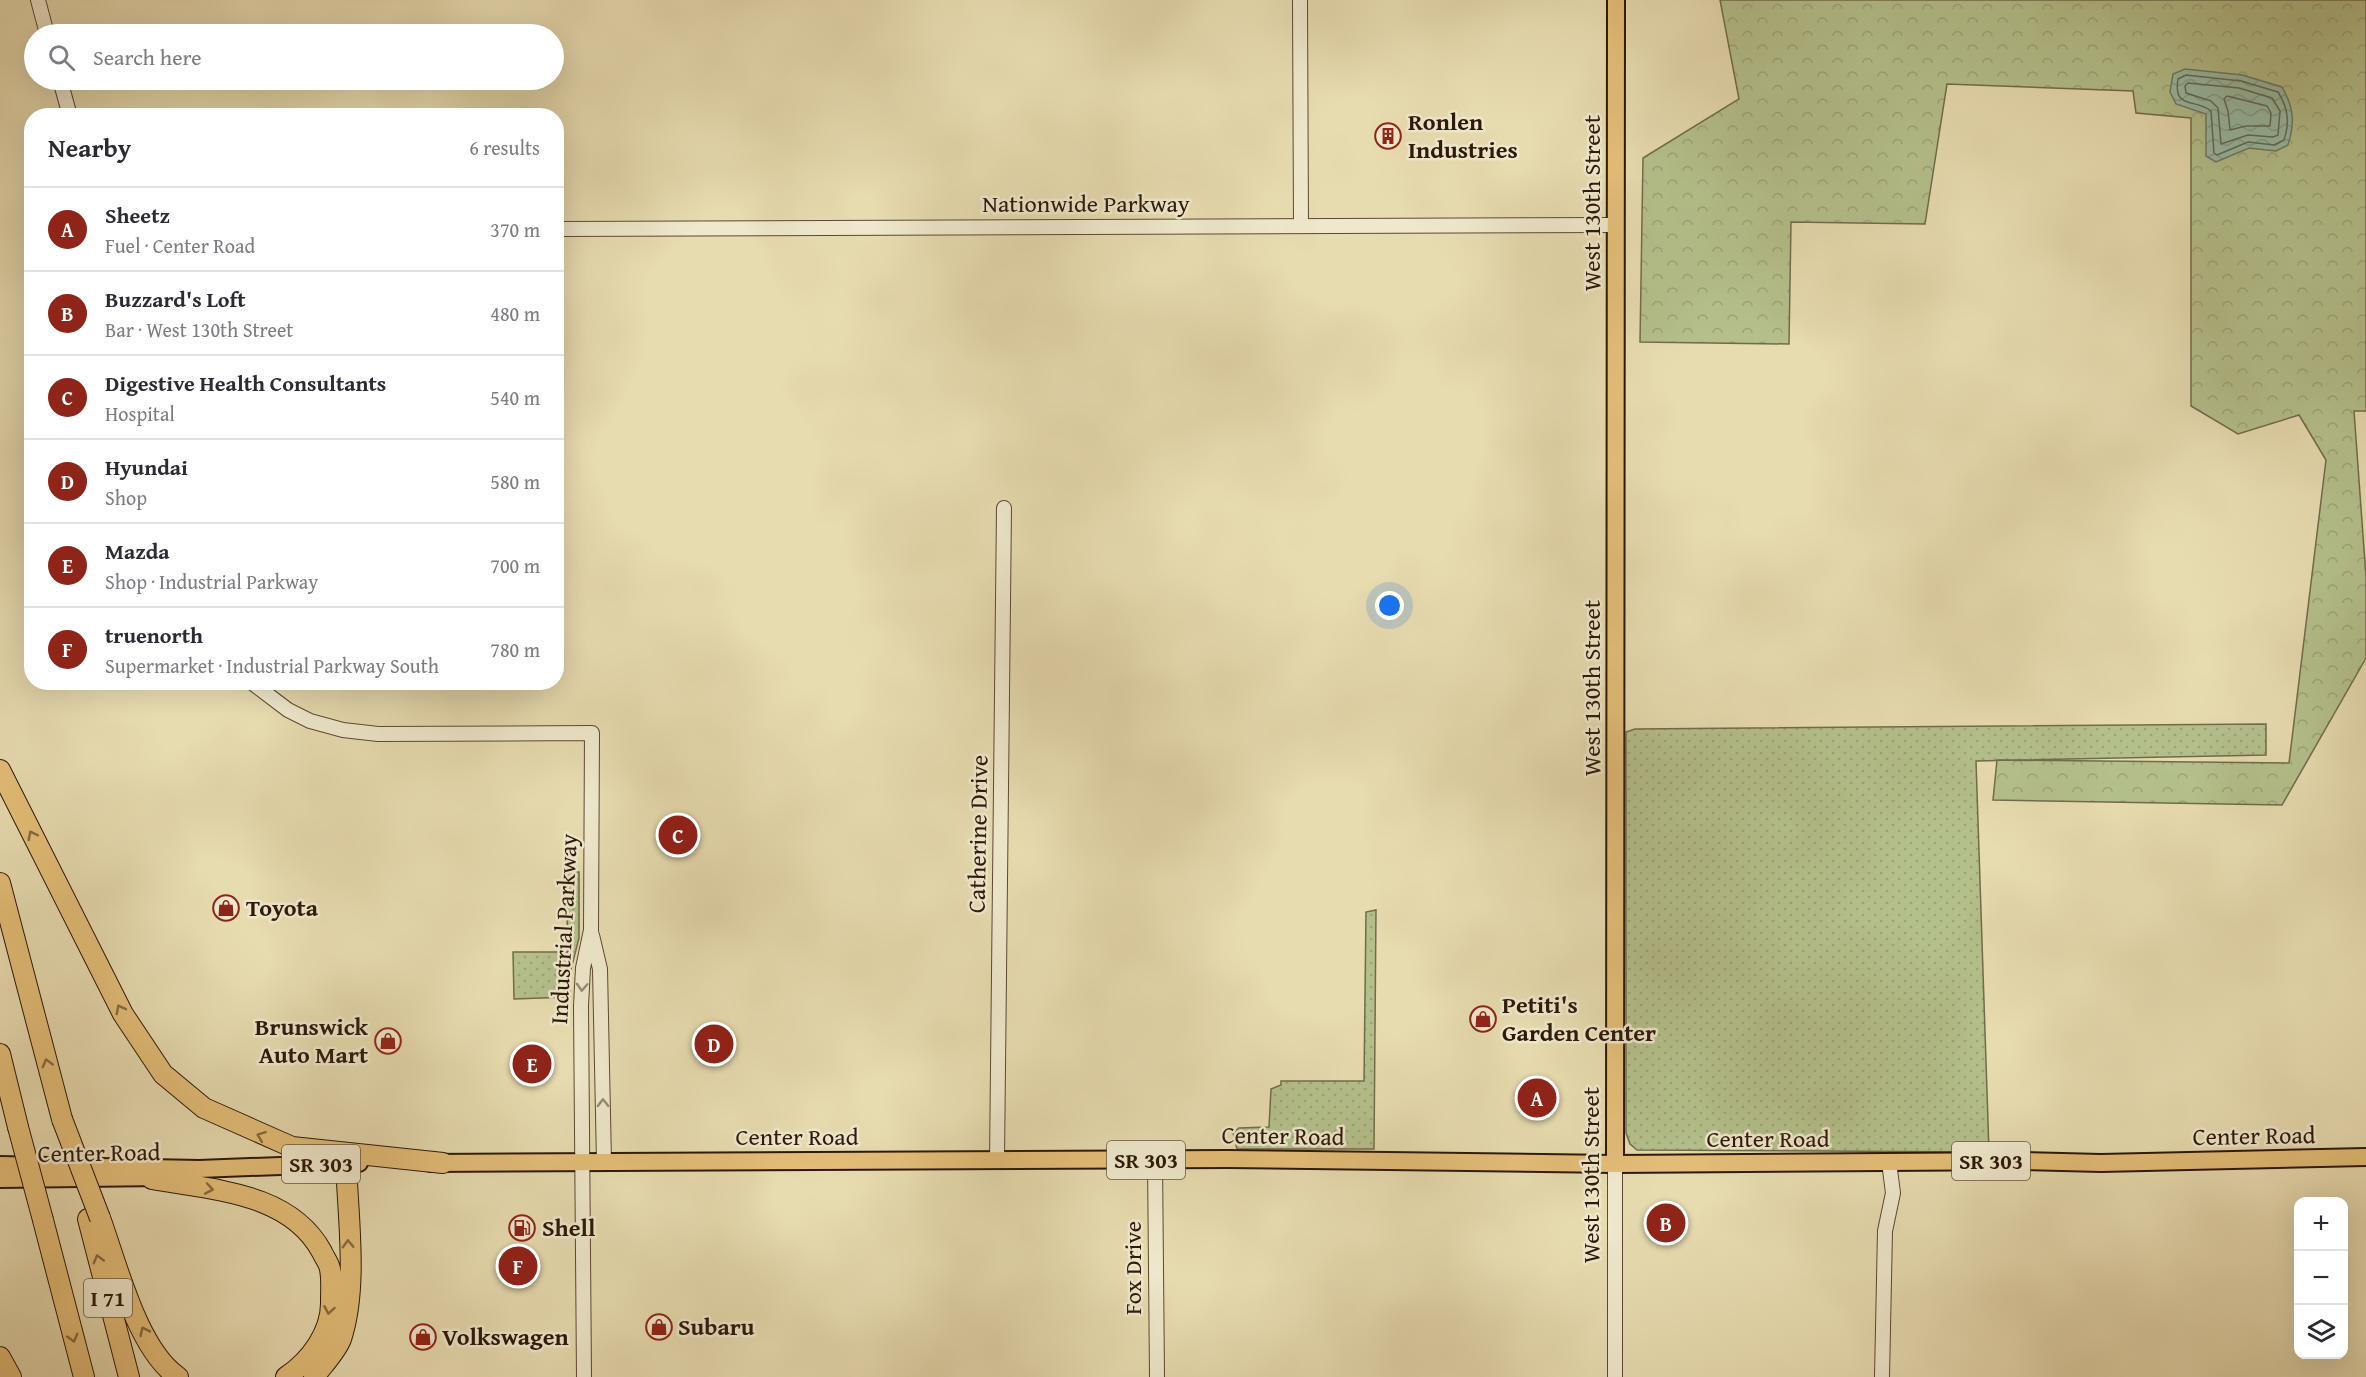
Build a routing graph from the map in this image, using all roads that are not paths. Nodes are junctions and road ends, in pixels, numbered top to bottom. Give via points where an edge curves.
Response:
1 (38, 0) edge
2 (1300, 0) edge
3 (1616, 0) edge
4 (44, 24) edge
5 (63, 90) edge
6 (68, 108) edge
7 (1616, 225) junction
8 (1300, 226) junction
9 (564, 229) edge
10 (1004, 508) dead end
11 (262, 690) edge
12 (0, 770) edge
13 (0, 882) edge
14 (591, 930) junction
15 (0, 1054) edge
16 (2366, 1157) edge
17 (997, 1160) junction
18 (1155, 1160) junction
19 (582, 1162) junction
20 (604, 1162) junction
21 (346, 1163) junction
22 (443, 1163) junction
23 (1615, 1164) junction
24 (0, 1165) edge
25 (1889, 1167) junction
26 (199, 1169) junction
27 (0, 1179) edge
28 (152, 1179) junction
29 (94, 1219) junction
30 (0, 1357) edge
31 (11, 1377) edge
32 (84, 1377) edge
33 (129, 1377) edge
34 (178, 1377) edge
35 (286, 1377) edge
36 (314, 1377) edge
37 (584, 1377) edge
38 (1157, 1377) edge
39 (1615, 1377) edge
40 (1882, 1377) edge

1 - 4 street
2 - 8 street
3 - 7 main road, West 130th Street
5 - 6 street
7 - 8 street, Nationwide Parkway
7 - 23 main road, West 130th Street
8 - 9 street, Nationwide Parkway
10 - 17 street, Catherine Drive
11 - 14 street, Industrial Parkway via 310,721 343,730 378,734 592,733
22 -> 12 highway via 292,1148 204,1108 163,1074 123,1014
29 -> 13 highway, bridge via 62,1119
14 -> 19 street, Industrial Parkway via 581,1006
20 -> 14 street via 600,969
15 -> 32 highway, I 71, bridge
16 - 25 main road, Center Road / SR 303
17 - 18 main road, Center Road / SR 303
17 - 20 main road, Center Road / SR 303
18 - 23 main road, Center Road / SR 303
18 - 38 street, Fox Drive
19 - 20 main road, Center Road / SR 303
19 - 22 main road, Center Road / SR 303
19 - 37 street, Industrial Parkway
21 - 22 main road, Center Road / SR 303
21 - 26 main road, Center Road / SR 303
36 -> 21 highway via 340,1341 347,1308
23 - 25 main road, Center Road / SR 303
23 - 39 street, West 130th Street
24 - 26 main road, Center Road / SR 303
25 - 40 street via 1884,1181 1890,1202 1885,1231
26 - 28 main road, Center Road / SR 303
27 - 28 main road, Center Road / SR 303
28 -> 35 highway via 244,1196 281,1209 313,1236 330,1269 331,1308 321,1340 303,1366
33 -> 29 highway, I 71
34 -> 29 highway via 155,1355
30 - 31 highway

